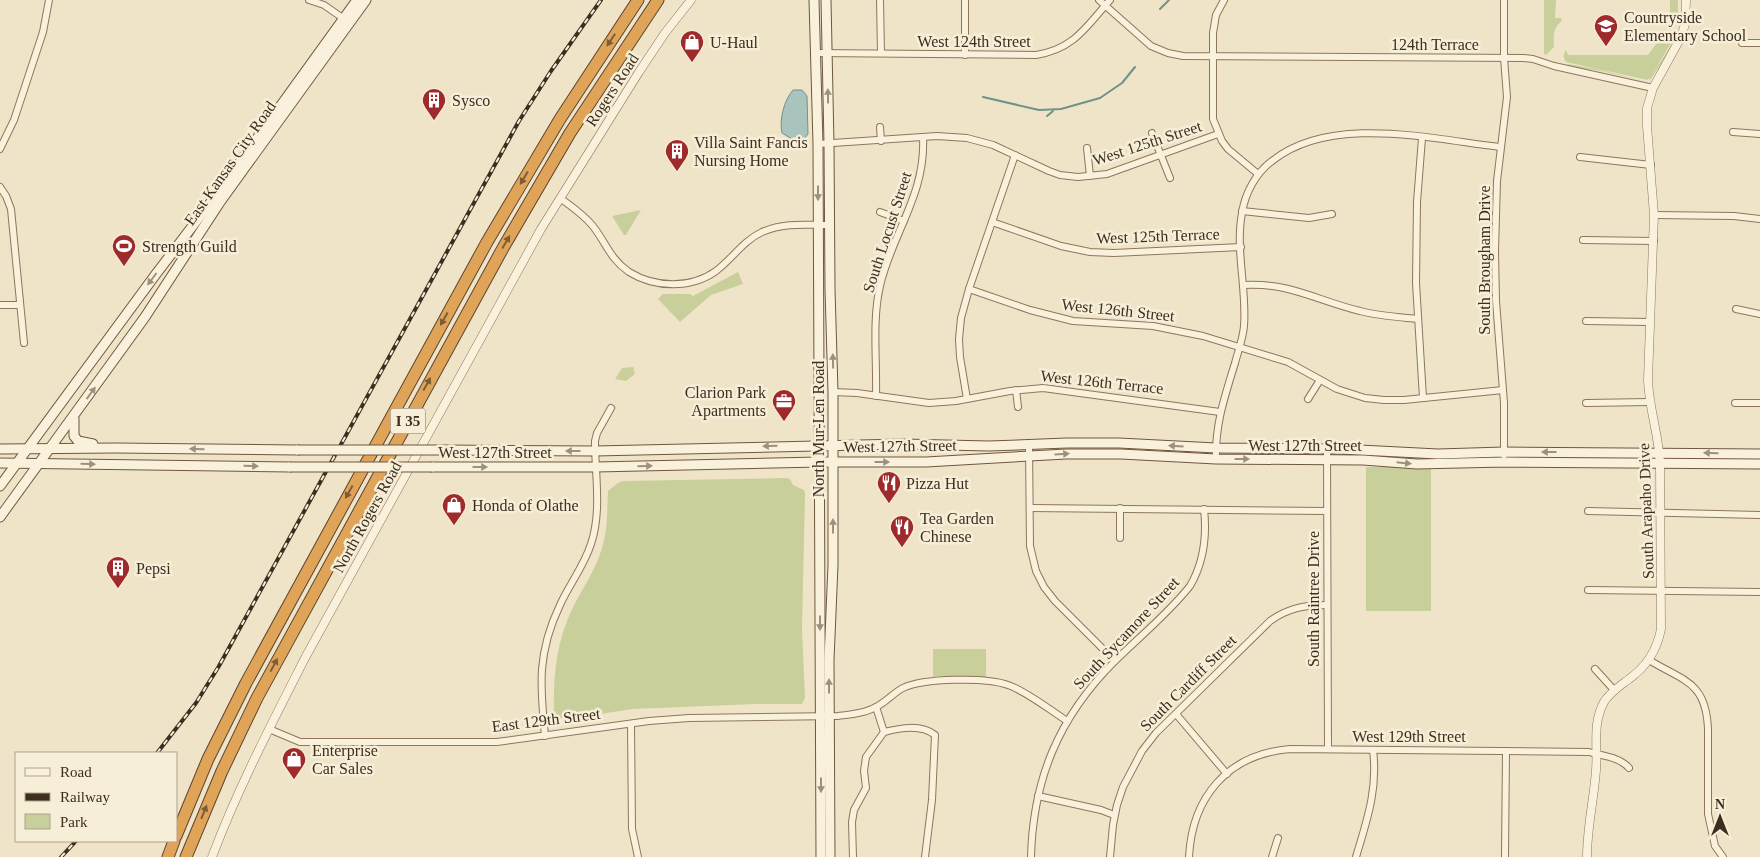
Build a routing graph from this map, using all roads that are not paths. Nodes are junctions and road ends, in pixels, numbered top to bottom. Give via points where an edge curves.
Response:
1 (48, 0) edge
2 (309, 0) edge
3 (357, 0) edge
4 (366, 0) edge
5 (638, 0) edge
6 (658, 0) edge
7 (691, 0) edge
8 (814, 0) edge
9 (826, 0) edge
10 (880, 0) edge
11 (965, 0) edge
12 (1099, 0) edge
13 (1110, 0) edge
14 (1224, 0) edge
15 (1504, 0) edge
16 (1686, 0) edge
17 (1105, 6) junction
18 (347, 20) junction
19 (1742, 43) dead end
20 (1760, 43) edge
21 (816, 53) junction
22 (827, 53) junction
23 (880, 53) junction
24 (965, 55) junction
25 (1213, 57) junction
26 (1504, 58) junction
27 (1653, 88) junction
28 (880, 127) dead end
29 (1733, 132) dead end
30 (1152, 133) dead end
31 (1218, 134) junction
32 (1760, 134) edge
33 (923, 137) junction
34 (1422, 138) junction
35 (881, 141) junction
36 (818, 144) junction
37 (829, 144) junction
38 (1500, 147) junction
39 (1087, 148) dead end
40 (0, 149) edge
41 (1015, 155) junction
42 (1161, 155) junction
43 (1580, 157) dead end
44 (1650, 165) junction
45 (1258, 174) junction
46 (1090, 176) junction
47 (1170, 178) dead end
48 (0, 187) edge
49 (560, 198) junction
50 (1242, 211) junction
51 (880, 212) dead end
52 (1332, 214) dead end
53 (1654, 214) junction
54 (1760, 219) edge
55 (904, 221) junction
56 (992, 222) junction
57 (818, 225) junction
58 (830, 225) junction
59 (1583, 240) dead end
60 (1654, 241) junction
61 (1241, 247) junction
62 (1243, 285) junction
63 (969, 290) junction
64 (0, 305) edge
65 (19, 305) junction
66 (1736, 309) dead end
67 (1760, 314) edge
68 (1418, 319) junction
69 (1586, 321) dead end
70 (1650, 322) junction
71 (24, 343) dead end
72 (1239, 347) junction
73 (1320, 380) junction
74 (1016, 390) junction
75 (1503, 390) junction
76 (833, 392) junction
77 (876, 396) junction
78 (1423, 398) junction
79 (967, 399) junction
80 (1308, 399) dead end
81 (1649, 402) junction
82 (1586, 403) dead end
83 (1735, 403) dead end
84 (1760, 403) edge
85 (1018, 407) dead end
86 (611, 408) dead end
87 (1220, 412) junction
88 (74, 416) junction
89 (819, 445) junction
90 (833, 445) junction
91 (1029, 445) junction
92 (50, 448) junction
93 (116, 448) junction
94 (1216, 448) junction
95 (0, 449) edge
96 (27, 449) junction
97 (1327, 449) junction
98 (595, 451) junction
99 (1504, 452) junction
100 (1660, 453) junction
101 (1760, 454) edge
102 (1030, 456) junction
103 (1216, 459) junction
104 (1326, 460) junction
105 (819, 462) junction
106 (833, 462) junction
107 (1504, 462) junction
108 (0, 464) edge
109 (16, 464) junction
110 (40, 464) junction
111 (1660, 464) junction
112 (1760, 464) edge
113 (596, 467) junction
114 (0, 486) edge
115 (1030, 508) junction
116 (1120, 508) junction
117 (1204, 509) junction
118 (1327, 511) junction
119 (1588, 511) dead end
120 (1660, 513) junction
121 (1760, 515) edge
122 (0, 517) edge
123 (1120, 538) dead end
124 (1588, 590) dead end
125 (1662, 591) junction
126 (1760, 592) edge
127 (1327, 605) junction
128 (1649, 660) junction
129 (1115, 661) junction
130 (1594, 669) dead end
131 (1614, 690) junction
132 (876, 707) junction
133 (1176, 714) junction
134 (825, 716) junction
135 (1067, 721) junction
136 (631, 724) junction
137 (269, 729) junction
138 (884, 732) junction
139 (545, 736) junction
140 (1328, 749) junction
141 (1373, 750) junction
142 (1506, 751) junction
143 (1596, 754) junction
144 (1629, 768) dead end
145 (1228, 774) junction
146 (1038, 796) junction
147 (1114, 816) junction
148 (178, 831) edge
149 (1278, 838) dead end
150 (174, 842) edge
151 (168, 857) edge
152 (186, 857) edge
153 (212, 857) edge
154 (638, 857) edge
155 (821, 857) edge
156 (830, 857) edge
157 (853, 857) edge
158 (925, 857) edge
159 (1031, 857) edge
160 (1110, 857) edge
161 (1189, 857) edge
162 (1272, 857) edge
163 (1356, 857) edge
164 (1505, 857) edge
165 (1587, 857) edge
166 (1723, 857) edge

1 - 40 street via 45,21 14,120
2 - 18 street via 324,5
3 - 18 main road, East Kansas City Road
4 - 18 main road, East Kansas City Road
5 -> 148 highway, I 35 via 545,143 482,250 246,683 208,759
152 -> 6 highway, I 35 via 256,698 484,282 570,133
7 - 49 street, Rogers Road via 639,72
8 - 21 main road, North Mur-Len Road
9 - 22 main road, North Mur-Len Road
10 - 23 street
11 - 24 street
12 - 17 street, 124th Terrace
13 - 17 street, West 124th Street
14 - 25 street via 1214,22
15 - 26 street, South Brougham Drive
16 - 27 street, South Arapaho Drive via 1681,38
17 - 24 street, West 124th Street via 1071,42 1051,53
17 - 25 street, 124th Terrace via 1159,50 1183,56
88 -> 18 main road, East Kansas City Road
18 -> 96 main road, East Kansas City Road
19 - 20 street
21 - 22 street, West 124th Street
21 - 36 main road, North Mur-Len Road
22 - 23 street, West 124th Street
37 -> 22 main road, North Mur-Len Road
23 - 24 street, West 124th Street
25 - 26 street, 124th Terrace
25 - 31 street via 1213,119
26 - 27 street, 124th Terrace via 1533,59
26 - 38 street, South Brougham Drive via 1507,97
27 - 44 street, South Arapaho Drive via 1646,108
28 - 35 street
29 - 32 street
30 - 42 street
31 - 42 street, West 125th Street
31 - 45 street via 1228,149
33 - 35 street, West 125th Street
33 - 41 street, West 125th Street via 971,138
33 - 55 street, South Locust Street via 921,177
34 - 38 street
34 - 45 street via 1338,134 1298,145 1280,154
34 - 68 street via 1416,234
35 - 37 street, West 125th Street
36 - 37 street, West 125th Street
36 -> 57 main road, North Mur-Len Road
37 - 58 main road, North Mur-Len Road
38 - 75 street, South Brougham Drive via 1495,271
39 - 46 street
41 - 46 street, West 125th Street via 1060,175
41 - 56 street
42 - 46 street, West 125th Street via 1107,174
42 - 47 street
43 - 44 street
44 - 53 street, South Arapaho Drive
45 - 50 street
48 - 65 street via 11,209
49 - 57 street via 585,217 613,258 631,273 655,283 696,281 716,271 742,245 773,228
49 - 137 street, North Rogers Road via 472,353
50 - 52 street via 1309,218
50 - 61 street
51 - 55 street
53 - 54 street
53 - 60 street, South Arapaho Drive
55 - 77 street, South Locust Street via 880,286
56 - 61 street, West 125th Terrace via 1061,246 1090,252
56 - 63 street
57 - 58 street
57 - 89 main road, North Mur-Len Road
76 -> 58 main road, North Mur-Len Road
59 - 60 street
60 - 70 street, South Arapaho Drive
61 - 62 street
62 - 68 street via 1284,288 1378,316
62 - 72 street via 1244,326
63 - 72 street, West 126th Street via 1057,318 1169,328
63 - 79 street via 959,339
64 - 65 street
65 - 71 street
66 - 67 street
68 - 78 street
69 - 70 street
70 - 81 street, South Arapaho Drive
72 - 73 street, West 126th Street via 1288,362
72 - 87 street
73 - 78 street, West 126th Street via 1365,398
73 - 80 street
74 - 79 street, West 126th Terrace
74 - 85 street
74 - 87 street, West 126th Terrace via 1052,389
75 - 78 street, West 126th Street
75 - 99 street, South Brougham Drive
76 - 77 street, West 126th Terrace
76 - 90 main road, North Mur-Len Road
77 - 79 street, West 126th Terrace via 929,403
81 - 82 street
81 - 100 street, South Arapaho Drive
83 - 84 street
86 - 98 street via 597,434
87 - 94 street
88 - 92 main road, East Kansas City Road
88 - 93 main road via 73,434 78,440
89 - 90 main road, West 127th Street
89 -> 98 main road, West 127th Street
89 - 105 main road, North Mur-Len Road
90 - 91 main road, West 127th Street
90 - 106 main road, North Mur-Len Road
94 -> 91 main road, West 127th Street via 1118,443
91 - 102 street
92 - 93 main road, West 127th Street
92 - 96 main road, West 127th Street
92 - 110 main road, East Kansas City Road
98 -> 93 main road, West 127th Street, bridge
94 - 97 main road, West 127th Street
94 - 103 street
95 - 96 main road, West 127th Street
96 - 109 main road, East Kansas City Road
97 - 99 main road, West 127th Street via 1438,454
97 - 104 street, South Raintree Drive
98 - 113 street
100 -> 99 main road, West 127th Street
99 - 107 street, South Brougham Drive
101 -> 100 main road, West 127th Street
100 - 111 street, South Arapaho Drive
102 -> 103 main road, West 127th Street via 1121,454
106 -> 102 main road, West 127th Street via 926,462
102 - 115 street
103 -> 104 main road, West 127th Street
104 -> 107 main road, West 127th Street via 1417,464
104 - 118 street, South Raintree Drive
105 - 106 main road, West 127th Street
113 -> 105 main road, West 127th Street
105 -> 134 main road, North Mur-Len Road
134 -> 106 main road, North Mur-Len Road via 833,574
107 - 111 main road, West 127th Street
108 - 109 main road, West 127th Street
109 - 110 main road, West 127th Street
109 - 114 main road, East Kansas City Road
110 -> 113 main road, West 127th Street, bridge
110 - 122 main road, East Kansas City Road
111 - 112 main road, West 127th Street
111 - 120 street, South Arapaho Drive
113 - 139 street via 596,523 591,544 550,628 544,653 540,685
115 - 116 street
115 - 129 street via 1030,546 1040,579 1055,601
116 - 117 street
116 - 123 street
117 - 118 street
117 - 129 street, South Sycamore Street via 1203,552 1194,578 1184,593
118 - 127 street, South Raintree Drive
119 - 120 street
120 - 121 street
120 - 125 street, South Arapaho Drive
124 - 125 street
125 - 126 street
125 - 128 street, South Arapaho Drive via 1661,629
127 - 133 street, South Cardiff Street via 1296,607 1270,620
127 - 140 street, South Raintree Drive
128 - 131 street, South Arapaho Drive
128 - 166 street via 1685,679 1704,702 1708,715 1708,814 1715,846
129 - 135 street, South Sycamore Street
130 - 131 street
131 - 143 street, South Arapaho Drive via 1598,717
132 - 134 street via 861,713
132 - 135 street via 904,688 922,682 996,681 1014,688
132 - 138 street
133 - 145 street
133 - 147 street, South Cardiff Street via 1156,733 1135,761
134 - 136 street, East 129th Street via 689,718
134 -> 155 main road, North Mur-Len Road
134 - 156 main road, North Mur-Len Road
135 - 146 street, South Sycamore Street via 1053,748
136 - 139 street, East 129th Street
136 - 154 street via 632,829
137 - 139 street, East 129th Street via 300,742 497,742
137 - 153 street, North Rogers Road via 228,813
138 - 157 street via 866,757 866,788 854,810 852,822
138 - 158 street via 909,728 935,735
140 - 141 street, West 129th Street
140 - 145 street, West 129th Street via 1270,752 1244,762
141 - 142 street, West 129th Street
141 - 163 street via 1374,792
142 - 143 street, West 129th Street
142 - 164 street
143 - 144 street, West 129th Street via 1625,763
143 - 165 street, South Arapaho Drive
145 - 161 street, West 129th Street via 1208,794 1199,809
146 - 147 street
146 - 159 street, South Sycamore Street
147 - 160 street, South Cardiff Street
149 - 162 street
150 - 151 highway

